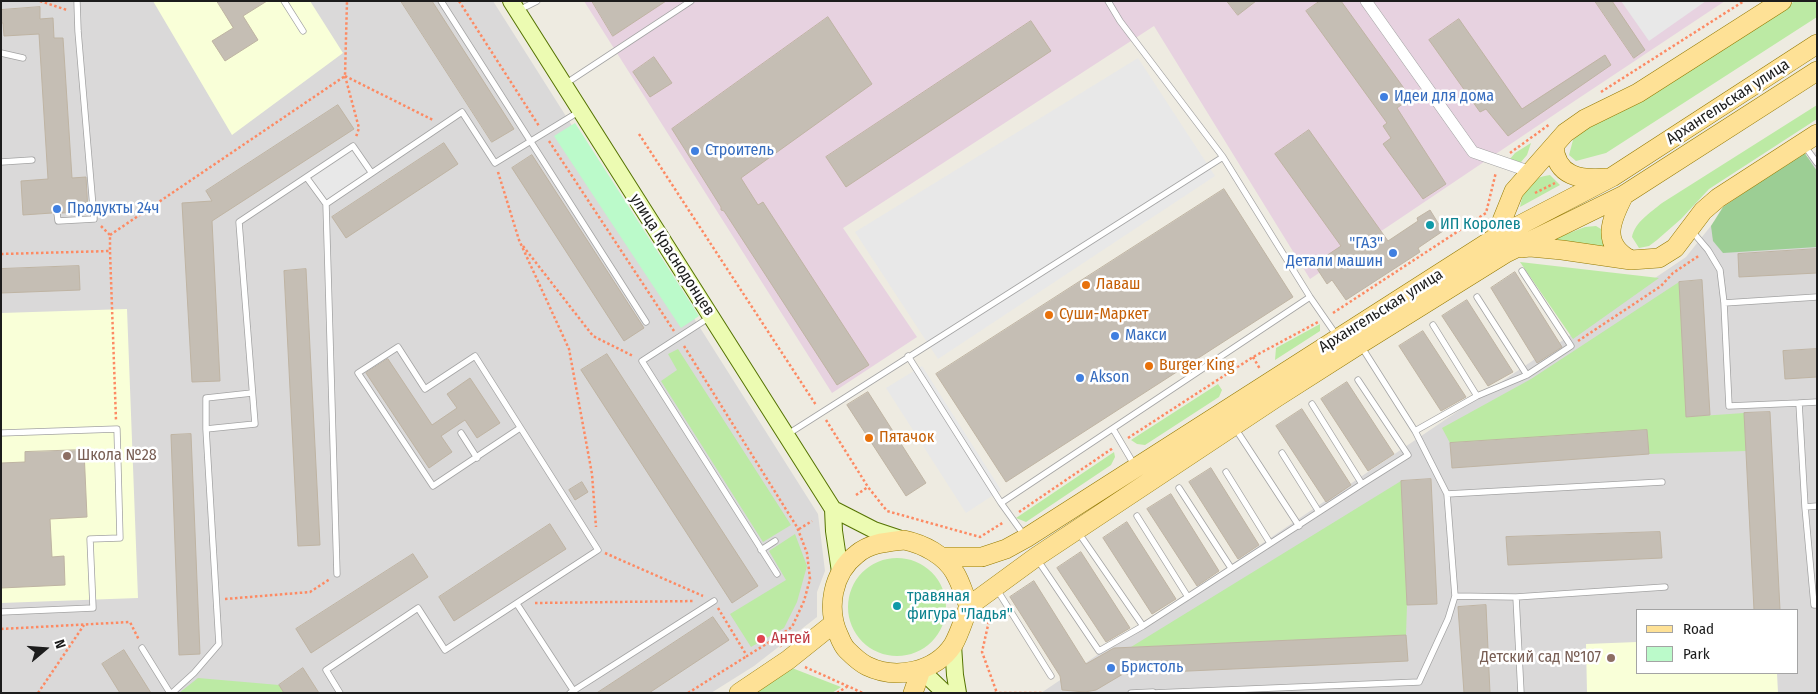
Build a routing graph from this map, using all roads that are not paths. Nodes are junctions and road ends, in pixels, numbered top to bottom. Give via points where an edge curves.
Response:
1 (77, 1) edge
2 (284, 1) edge
3 (441, 1) edge
4 (537, 1) edge
5 (691, 1) edge
6 (1108, 1) edge
7 (1366, 1) edge
8 (1782, 1) edge
9 (514, 6) edge
10 (303, 31) dead end
11 (1817, 44) edge
12 (1, 53) edge
13 (23, 58) dead end
14 (1817, 71) edge
15 (563, 85) junction
16 (580, 111) junction
17 (1810, 138) edge
18 (530, 141) junction
19 (1554, 146) junction
20 (1222, 156) junction
21 (32, 160) dead end
22 (1, 162) edge
23 (1817, 163) edge
24 (372, 172) junction
25 (1531, 172) junction
26 (1612, 177) junction
27 (307, 178) junction
28 (1624, 195) junction
29 (326, 204) junction
30 (57, 213) dead end
31 (1690, 229) junction
32 (1501, 245) junction
33 (1631, 260) junction
34 (1522, 271) dead end
35 (1310, 297) junction
36 (1477, 297) dead end
37 (1817, 297) edge
38 (1724, 303) junction
39 (711, 316) junction
40 (646, 322) dead end
41 (1433, 325) dead end
42 (1338, 338) junction
43 (1360, 344) junction
44 (908, 356) junction
45 (1527, 375) junction
46 (1358, 380) dead end
47 (252, 393) junction
48 (1478, 396) junction
49 (1817, 402) edge
50 (1799, 403) junction
51 (1312, 404) dead end
52 (1234, 427) junction
53 (520, 428) junction
54 (206, 429) junction
55 (1113, 429) junction
56 (1415, 431) junction
57 (1, 432) edge
58 (461, 433) dead end
59 (786, 435) junction
60 (1282, 454) dead end
61 (477, 458) junction
62 (1136, 466) junction
63 (1226, 472) dead end
64 (1662, 482) dead end
65 (1362, 484) junction
66 (1179, 488) dead end
67 (1447, 494) junction
68 (1001, 503) junction
69 (1817, 506) edge
70 (1805, 507) junction
71 (833, 509) junction
72 (1319, 512) junction
73 (1137, 516) dead end
74 (1299, 526) junction
75 (1077, 531) junction
76 (1026, 538) junction
77 (904, 540) junction
78 (775, 541) dead end
79 (1270, 543) junction
80 (761, 550) junction
81 (941, 557) junction
82 (1036, 557) junction
83 (1231, 568) junction
84 (840, 572) junction
85 (337, 574) road end
86 (777, 574) dead end
87 (1665, 587) dead end
88 (998, 591) junction
89 (1455, 596) junction
90 (1188, 597) junction
91 (1516, 597) junction
92 (714, 601) road end
93 (517, 604) junction
94 (1817, 605) edge
95 (969, 606) junction
96 (1, 612) edge
97 (833, 624) junction
98 (1143, 626) junction
99 (952, 645) junction
100 (142, 648) road end
101 (921, 670) junction
102 (1052, 676) dead end
103 (573, 692) edge
104 (1153, 692) edge
105 (171, 693) edge
106 (340, 693) edge
107 (739, 693) edge
108 (913, 693) edge
109 (945, 693) edge
110 (958, 693) edge
111 (1131, 693) edge
112 (1521, 693) edge

1 - 30 lane via 94,218 58,221
2 - 10 lane
3 - 18 lane
4 - 9 lane
5 - 15 lane
6 - 20 lane
7 - 25 street via 1473,152
8 - 19 main road via 1638,93 1585,119 1565,133
9 - 15 main road, улица Краснодонцев
11 - 26 main road, Архангельская улица
12 - 13 lane
14 - 28 main road, Архангельская улица
15 - 16 main road, улица Краснодонцев
16 - 18 lane
16 - 39 main road, улица Краснодонцев
17 - 23 lane
17 - 31 main road via 1718,198
18 - 24 lane via 495,163 462,112
18 - 40 lane
19 - 25 main road
19 - 26 main road via 1559,164 1575,177
20 - 35 lane
20 - 44 lane
21 - 22 lane
24 - 27 lane via 353,146
24 - 29 lane
25 - 32 main road via 1514,192
26 - 32 main road, Архангельская улица
27 - 29 lane
27 - 47 lane via 239,222
28 - 32 main road, Архангельская улица
28 - 33 main road via 1611,224 1611,237 1618,252
29 - 85 lane
31 - 33 main road via 1674,248 1659,258
31 - 38 lane via 1720,270
32 - 33 main road
32 - 42 main road, Архангельская улица
32 - 43 main road, Архангельская улица
34 - 45 lane via 1571,346
35 - 42 lane
35 - 55 lane
36 - 45 lane
37 - 38 lane
38 - 50 lane via 1730,406
39 - 59 main road, улица Краснодонцев
39 - 80 lane via 642,361
41 - 48 lane
42 - 62 main road, Архангельская улица
43 - 52 main road, Архангельская улица
43 - 56 lane
44 - 59 lane
44 - 68 lane
45 - 48 lane
46 - 65 lane via 1408,455
47 - 54 lane via 206,398
47 - 54 lane via 255,424
48 - 56 lane
49 - 50 lane
50 - 70 lane
51 - 65 lane
52 - 74 lane
52 - 75 main road, Архангельская улица
53 - 61 lane
53 - 61 lane via 475,356 425,389 398,347 358,373 433,486
53 - 93 lane via 598,550
54 - 105 lane via 219,644
55 - 62 lane
55 - 68 lane
56 - 67 lane
57 - 96 lane via 116,429 120,538 90,539 93,608
58 - 61 lane
59 - 71 main road, улица Краснодонцев
60 - 72 lane
62 - 76 main road, Архангельская улица
63 - 79 lane
64 - 67 lane
65 - 72 lane
66 - 83 lane
67 - 89 lane
68 - 76 lane
69 - 70 lane
70 - 94 lane via 1814,606
71 - 77 main road via 874,530
71 - 84 main road, улица Краснодонцев
72 - 74 lane
73 - 90 lane
74 - 79 lane
75 - 82 main road, Архангельская улица
75 - 98 lane
76 - 81 main road, Архангельская улица via 982,557
77 - 81 main road via 921,544
77 - 84 main road via 879,542 857,554
78 - 80 lane
79 - 83 lane
80 - 86 lane
81 - 95 main road via 955,572
82 - 88 main road, Архангельская улица
82 - 98 lane via 1099,651
83 - 90 lane
84 - 97 main road via 832,597
87 - 91 lane
88 - 95 main road, Архангельская улица
88 - 102 lane
89 - 91 lane
89 - 104 lane via 1448,620 1419,682
90 - 98 lane
91 - 112 lane
92 - 103 lane
93 - 103 lane
93 - 106 lane via 445,650 418,608 326,670
95 - 99 main road
97 - 101 main road via 845,648 867,666 893,674
97 - 107 main road
99 - 101 main road via 938,660
99 - 110 main road
100 - 105 lane
101 - 108 main road
101 - 109 main road
104 - 111 lane

